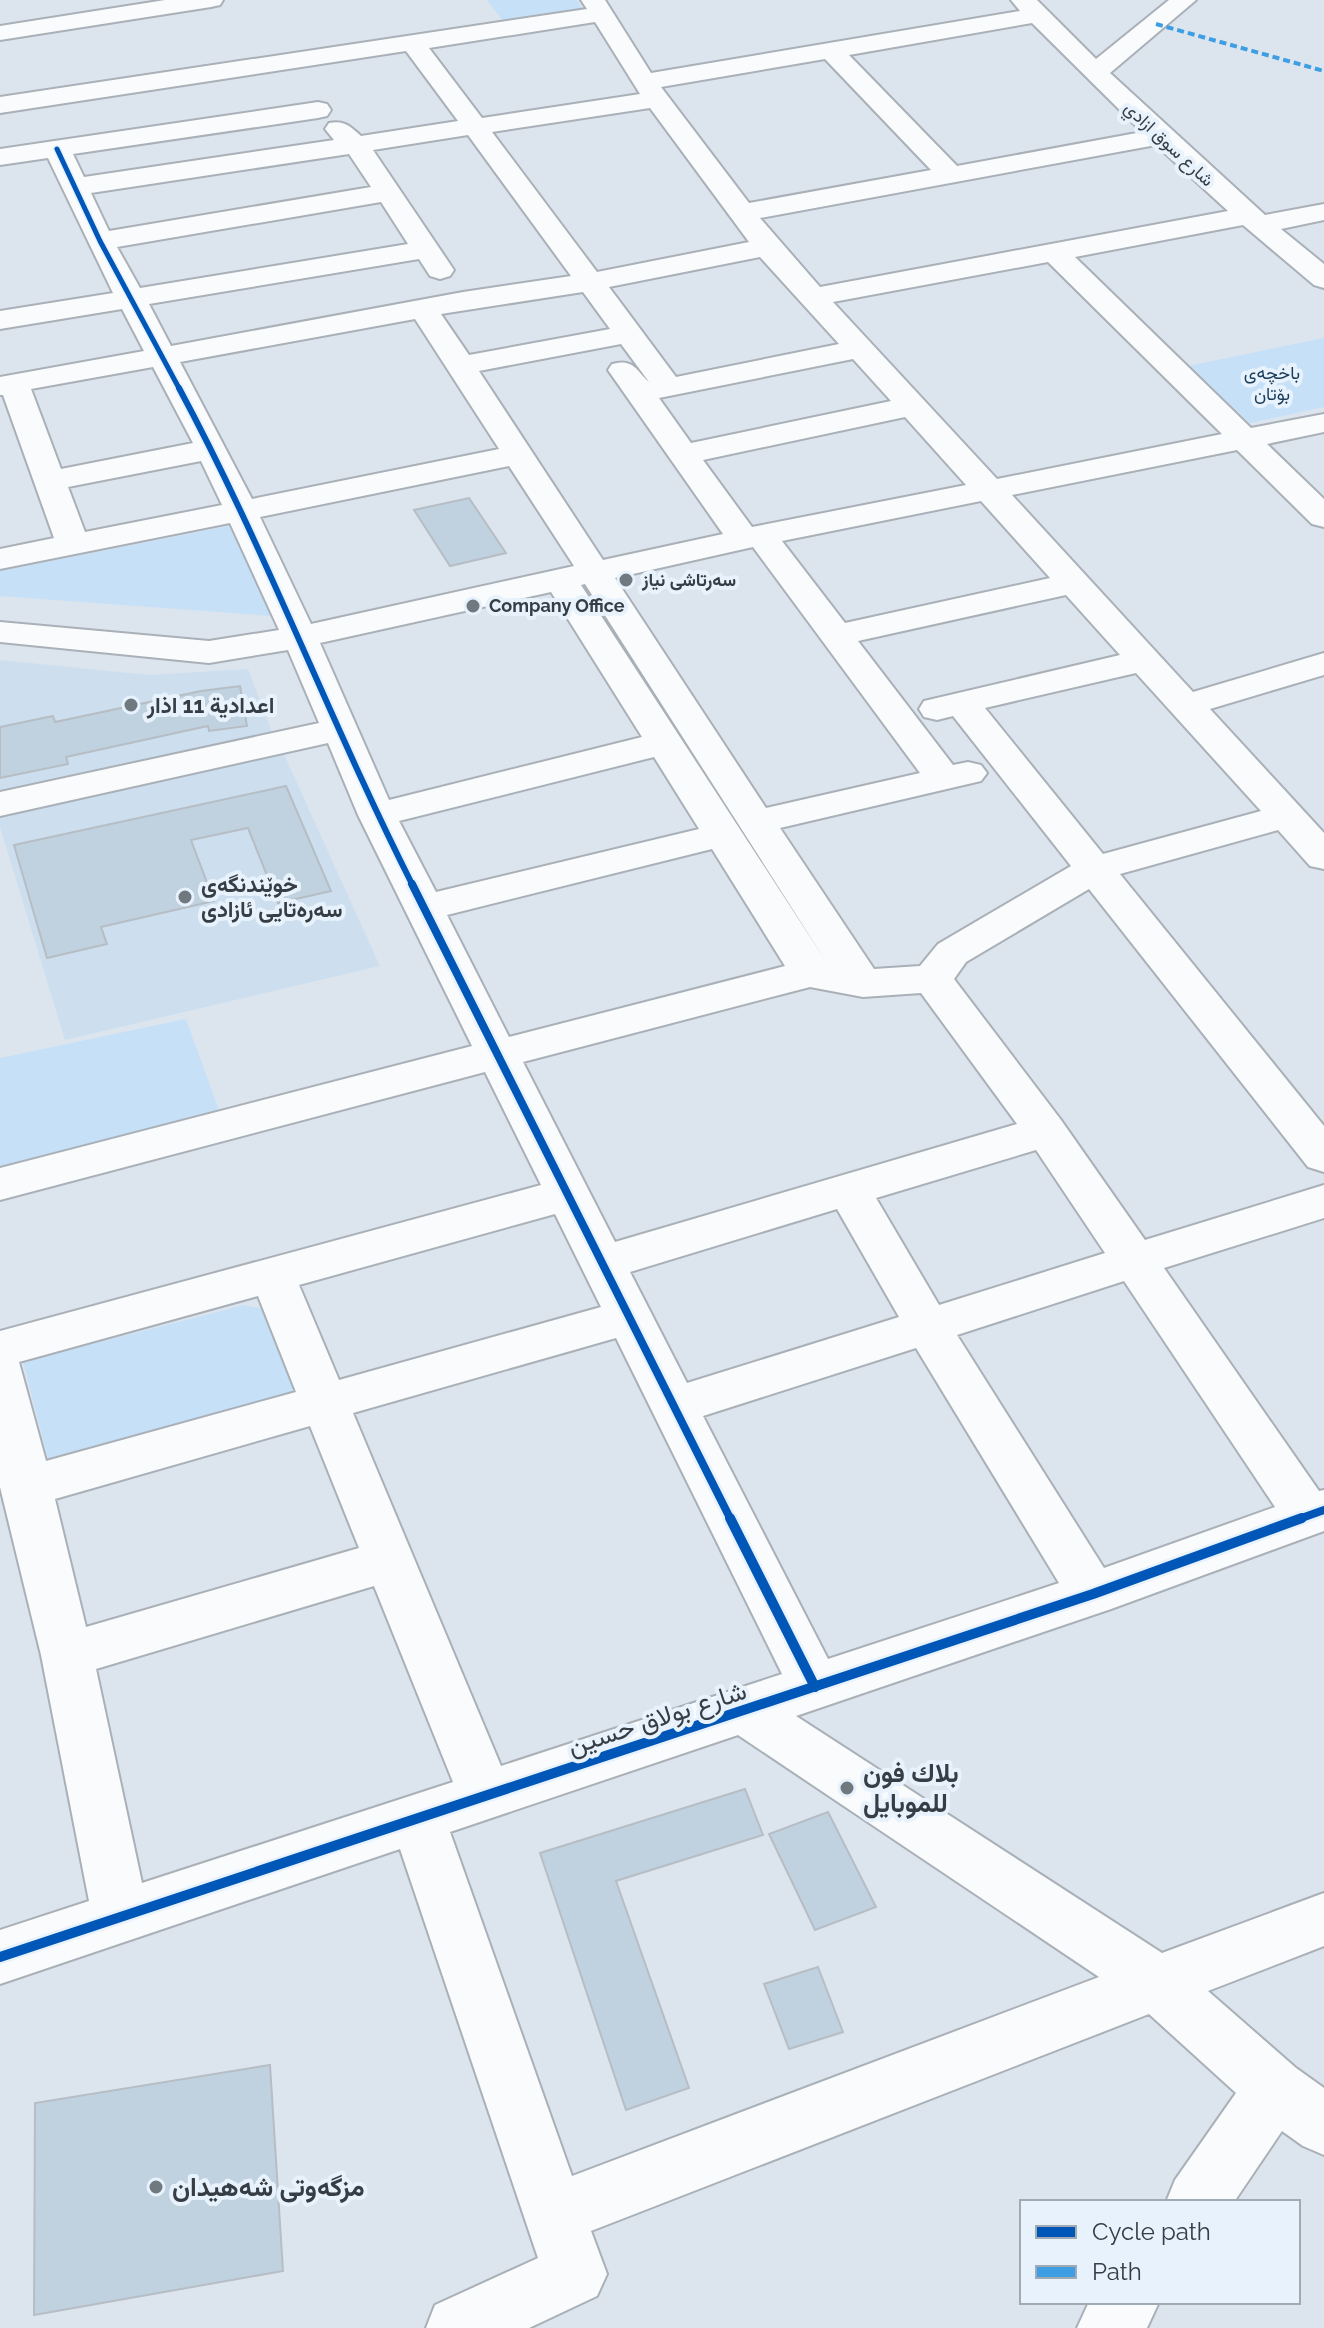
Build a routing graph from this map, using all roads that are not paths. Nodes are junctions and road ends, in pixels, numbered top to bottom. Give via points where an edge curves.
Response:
1 (211, 0) edge
2 (1184, 0) edge
3 (973, 4) dead end
4 (597, 7) edge
5 (473, 10) dead end
6 (1026, 11) edge
7 (490, 30) junction
8 (0, 33) edge
9 (414, 44) junction
10 (832, 52) junction
11 (287, 63) junction
12 (1095, 73) junction
13 (148, 83) junction
14 (650, 91) junction
15 (0, 105) edge
16 (318, 110) junction
17 (475, 128) junction
18 (174, 131) junction
19 (1158, 137) junction
20 (357, 146) junction
21 (57, 149) junction
22 (0, 157) edge
23 (194, 168) junction
24 (950, 174) junction
25 (75, 187) junction
26 (386, 193) junction
27 (1324, 212) edge
28 (741, 213) junction
29 (1252, 220) junction
30 (100, 241) junction
31 (767, 247) junction
32 (424, 250) junction
33 (1054, 252) junction
34 (1324, 279) edge
35 (590, 282) junction
36 (813, 297) junction
37 (131, 298) junction
38 (463, 301) junction
39 (423, 308) junction
40 (0, 320) edge
41 (614, 336) junction
42 (860, 349) junction
43 (164, 358) junction
44 (460, 366) junction
45 (7, 385) edge
46 (654, 390) junction
47 (913, 406) junction
48 (1324, 423) edge
49 (1244, 440) junction
50 (212, 449) junction
51 (685, 454) junction
52 (518, 455) junction
53 (50, 481) junction
54 (990, 492) junction
55 (241, 510) junction
56 (1324, 517) edge
57 (753, 538) junction
58 (73, 544) junction
59 (0, 559) edge
60 (578, 577) junction
61 (1073, 583) junction
62 (0, 632) edge
63 (837, 635) junction
64 (300, 637) junction
65 (1145, 660) junction
66 (1324, 664) edge
67 (962, 703) junction
68 (1186, 705) junction
69 (900, 717) junction
70 (338, 730) junction
71 (664, 743) junction
72 (1010, 764) junction
73 (944, 779) junction
74 (0, 804) edge
75 (377, 815) junction
76 (739, 828) junction
77 (1309, 832) edge
78 (1094, 869) junction
79 (424, 908) junction
80 (810, 973) junction
81 (932, 979) junction
82 (863, 983) junction
83 (498, 1056) junction
84 (1046, 1131) junction
85 (1324, 1156) edge
86 (0, 1184) edge
87 (848, 1189) junction
88 (568, 1194) junction
89 (1324, 1201) edge
90 (1135, 1260) junction
91 (602, 1263) junction
92 (272, 1275) junction
93 (629, 1317) junction
94 (927, 1325) junction
95 (0, 1349) edge
96 (0, 1371) edge
97 (326, 1405) junction
98 (674, 1406) junction
99 (25, 1487) junction
100 (1316, 1512) edge
101 (389, 1560) junction
102 (1093, 1594) junction
103 (67, 1655) junction
104 (815, 1687) junction
105 (743, 1710) junction
106 (486, 1796) junction
107 (417, 1818) junction
108 (121, 1918) junction
109 (1324, 1919) edge
110 (0, 1957) edge
111 (1156, 1982) junction
112 (1275, 2089) junction
113 (1324, 2125) edge
114 (1198, 2200) edge
115 (554, 2214) junction
116 (1126, 2304) edge
117 (458, 2328) edge
118 (1109, 2328) edge

1 - 8 street
2 - 12 street
3 - 6 street
4 - 7 street
4 - 14 street
5 - 7 street
6 - 10 street
6 - 12 street, شارع سوق ازادي
7 - 9 street
9 - 11 street
9 - 17 street
10 - 14 street
10 - 24 street
11 - 13 street
11 - 16 street
12 - 19 street, شارع سوق ازادي
13 - 15 street
13 - 18 street
14 - 17 street
14 - 28 street
16 - 18 street
16 - 20 street
17 - 20 street
17 - 35 street
18 - 21 street
18 - 23 street
19 - 24 street
19 - 29 street, شارع سوق ازادي
20 - 23 street
20 - 26 street
21 - 22 street
21 - 25 street
23 - 25 street
24 - 28 street
25 - 30 street
26 - 30 street
26 - 32 street
27 - 29 street
28 - 31 street
29 - 33 street
29 - 34 street, شارع سوق ازادي
30 - 37 street
31 - 35 street
31 - 36 street
32 - 37 street
32 - 38 street
33 - 36 street
33 - 49 street
35 - 38 street
35 - 41 street
36 - 42 street
37 - 40 street
37 - 43 street
38 - 39 street
39 - 43 street
39 - 44 street
41 - 44 street
41 - 46 street
42 - 46 street
42 - 47 street
43 - 45 street
43 - 50 street
44 - 52 street
45 - 53 street
46 - 51 street
47 - 51 street
47 - 54 street
48 - 49 street
49 - 54 street
49 - 56 street
50 - 53 street
50 - 55 street
51 - 57 street
52 - 55 street
52 - 60 street
53 - 58 street
54 - 57 street
54 - 61 street
55 - 58 street
55 - 64 street
57 - 60 street
57 - 63 street
58 - 59 street
60 - 64 street
60 - 71 street
60 - 76 street
61 - 63 street
61 - 65 street
62 - 64 street via 209,652
63 - 69 street
64 - 70 street
65 - 67 street
65 - 68 street
66 - 68 street
67 - 69 street
67 - 72 street
68 - 77 street
69 - 73 street
70 - 74 street
70 - 75 street
71 - 75 street
71 - 76 street
72 - 73 street
72 - 78 street
73 - 76 street
75 - 79 street
76 - 79 street
76 - 80 street
76 - 82 street
77 - 78 street
78 - 81 street via 952,953
78 - 85 street
79 - 83 street
80 - 82 street
80 - 83 street
81 - 82 street
81 - 84 street
83 - 86 street
83 - 88 street
84 - 87 street
84 - 90 street
87 - 91 street
87 - 94 street
88 - 91 street
88 - 92 street
89 - 90 street
90 - 94 street
90 - 100 street
91 - 93 street
92 - 95 street
92 - 97 street
93 - 97 street
93 - 98 street
94 - 98 street
94 - 102 street
96 - 99 street
97 - 99 street
97 - 101 street
98 - 104 street
99 - 103 street
100 - 102 street, شارع بولاق حسين
101 - 103 street
101 - 106 street
102 - 104 street, شارع بولاق حسين
103 - 108 street
104 - 105 street, شارع بولاق حسين
105 - 106 street, شارع بولاق حسين
105 - 111 street
106 - 107 street, شارع بولاق حسين
107 - 108 street, شارع بولاق حسين
107 - 115 street
108 - 110 street, شارع بولاق حسين
109 - 111 street
111 - 112 street
111 - 115 street
112 - 113 street
112 - 114 street
115 - 117 street via 575,2274
116 - 118 street

